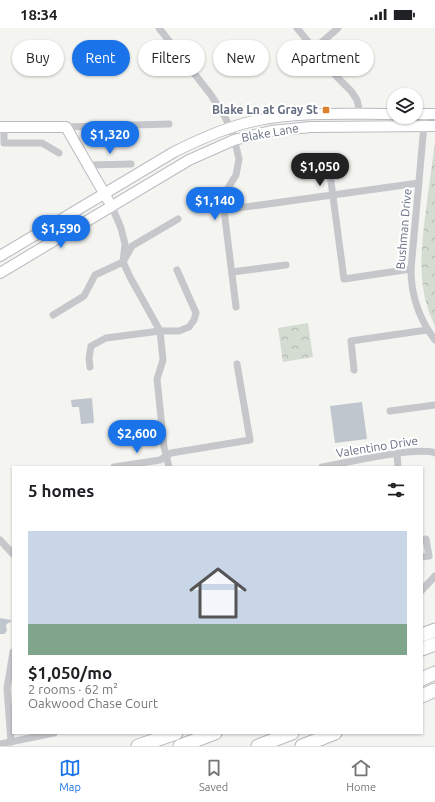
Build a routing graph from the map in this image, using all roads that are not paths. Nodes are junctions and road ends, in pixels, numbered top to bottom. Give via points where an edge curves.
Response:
1 (159, 28) edge
2 (297, 28) edge
3 (338, 28) edge
4 (307, 40) edge
5 (324, 40) edge
6 (336, 76) edge
7 (360, 114) junction
8 (387, 114) edge
9 (425, 114) edge
10 (169, 124) dead end
11 (424, 126) junction
12 (435, 126) edge
13 (2, 127) edge
14 (66, 127) junction
15 (232, 134) junction
16 (59, 153) dead end
17 (131, 164) dead end
18 (88, 165) junction
19 (329, 167) dead end
20 (419, 183) junction
21 (105, 194) junction
22 (334, 195) junction
23 (112, 207) junction
24 (224, 210) junction
25 (178, 218) dead end
26 (0, 256) edge
27 (123, 262) junction
28 (286, 265) dead end
29 (411, 269) junction
30 (177, 270) dead end
31 (232, 272) junction
32 (0, 273) edge
33 (236, 307) dead end
34 (53, 315) dead end
35 (427, 330) junction
36 (160, 331) junction
37 (435, 340) edge
38 (237, 364) dead end
39 (90, 367) dead end
40 (354, 370) dead end
41 (435, 405) edge
42 (390, 411) dead end
43 (435, 453) edge
44 (397, 454) junction
45 (167, 456) junction
46 (121, 466) edge
47 (169, 466) edge
48 (328, 466) edge
49 (398, 466) edge
50 (0, 540) edge
51 (423, 540) edge
52 (12, 553) edge
53 (423, 557) edge
54 (435, 576) edge
55 (423, 589) edge
56 (435, 630) edge
57 (423, 636) edge
58 (435, 644) edge
59 (423, 649) edge
60 (12, 656) edge
61 (435, 673) edge
62 (423, 679) edge
63 (3, 688) edge
64 (435, 690) edge
65 (423, 696) edge
66 (49, 734) edge
67 (173, 734) edge
68 (211, 734) edge
69 (289, 734) edge
70 (332, 734) edge
71 (11, 742) junction
72 (0, 744) edge
73 (138, 746) edge
74 (180, 746) edge
75 (258, 746) edge
76 (302, 746) edge

1 - 15 street via 211,95
2 - 4 street
3 - 5 street
6 - 7 street via 354,95
7 - 8 main road, Blake Lane
7 - 15 main road, Blake Lane via 288,116 252,121
9 - 11 street, Bushman Drive
10 - 14 street
11 - 12 main road, Blake Lane
11 - 15 main road, Blake Lane via 311,127
11 - 20 street, Bushman Drive
13 - 14 main road
13 - 16 street via 4,143 42,144
14 - 18 main road
15 - 21 main road, Blake Lane via 200,139
15 - 23 main road, Blake Lane
15 - 24 street via 239,159 236,175 228,188
17 - 18 street
18 - 21 main road
19 - 22 street
20 - 22 street
20 - 29 street, Bushman Drive
21 - 23 main road
21 - 26 main road, Blake Lane
22 - 24 street
22 - 29 street via 344,279
23 - 27 street via 125,244
23 - 32 main road, Blake Lane
24 - 31 street
25 - 27 street via 132,246
27 - 34 street via 95,276 84,296
27 - 36 street
28 - 31 street
29 - 35 street, Bushman Drive via 413,296
30 - 36 street via 196,313 189,327 179,331
31 - 33 street
35 - 37 street, Bushman Drive
35 - 40 street via 351,341
36 - 39 street via 106,338 91,346
36 - 45 street via 163,360 157,379
38 - 45 street via 250,440 171,453
41 - 42 street
43 - 44 street, Valentino Drive via 428,451
44 - 48 street, Valentino Drive
44 - 49 street
45 - 46 street via 160,460
45 - 47 street
50 - 52 street
51 - 53 street via 426,539 429,556
54 - 55 street
56 - 57 highway
58 - 59 highway
60 - 63 street
61 - 62 highway
63 - 71 street
64 - 65 highway
66 - 71 street
67 - 73 highway
68 - 74 highway
69 - 75 highway
70 - 76 highway
71 - 72 street

